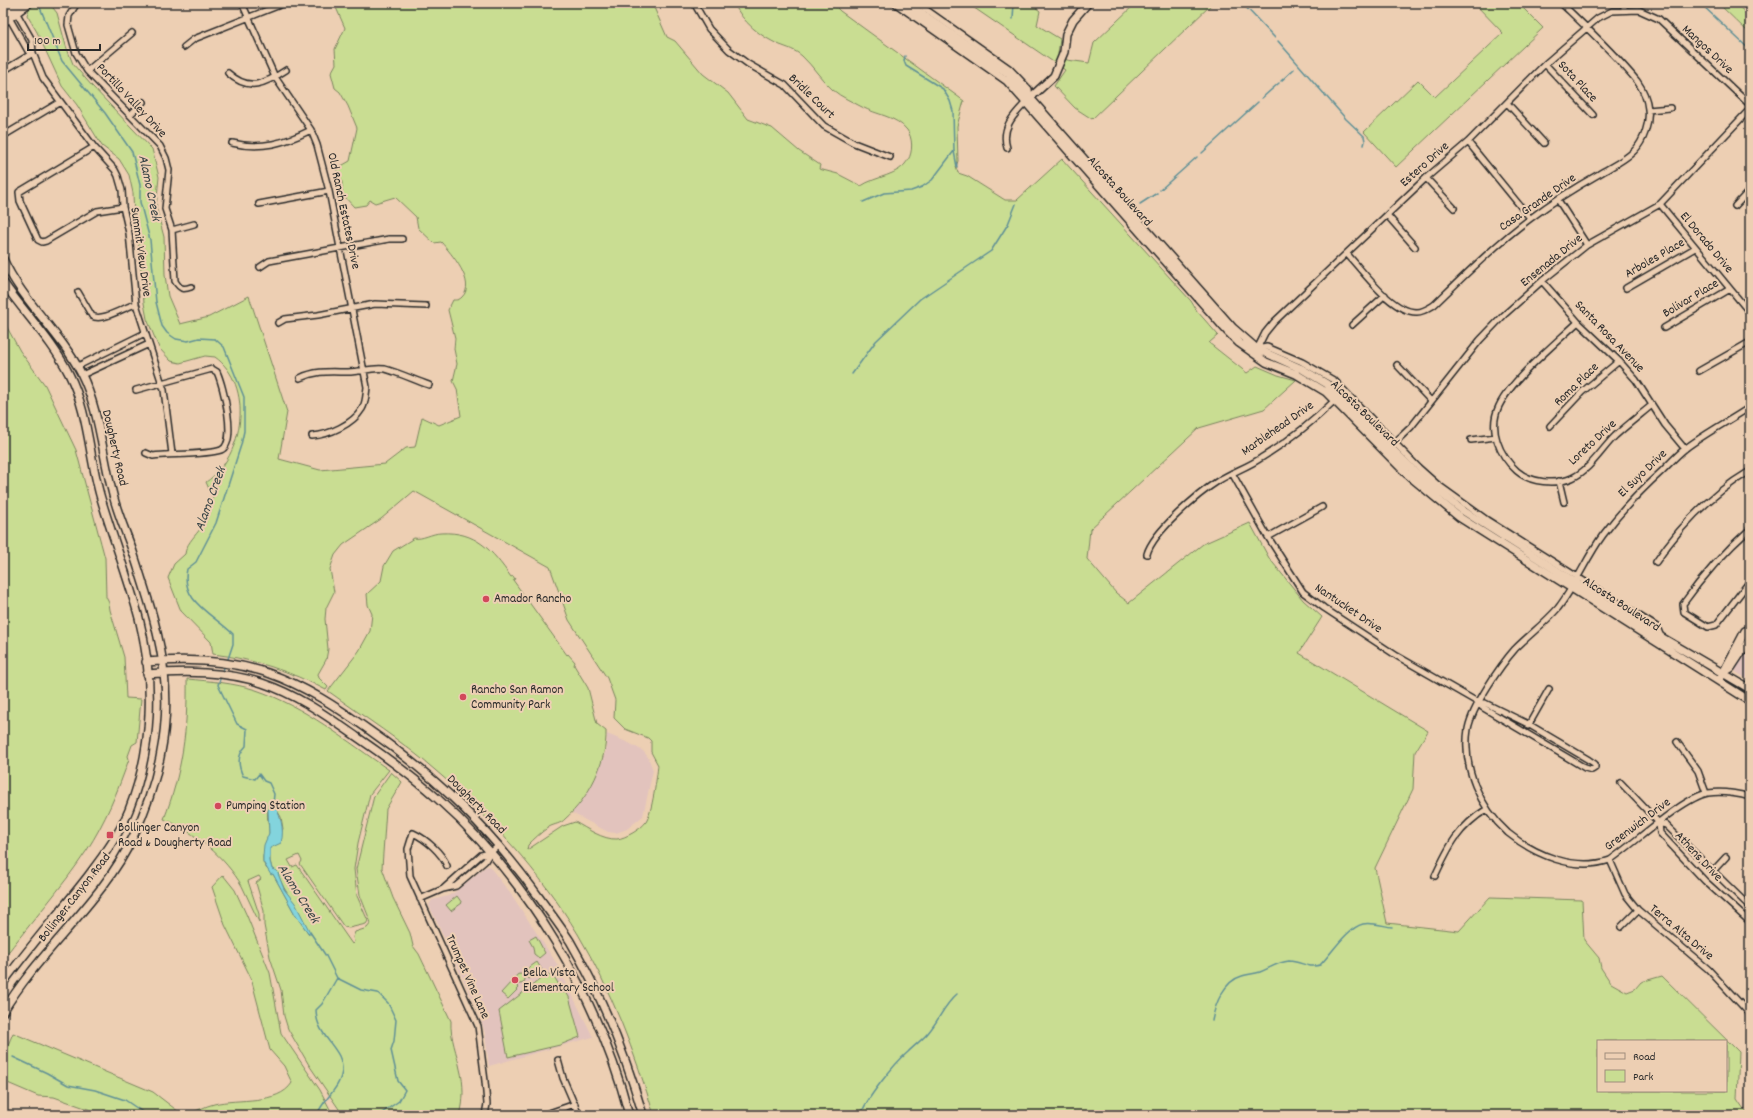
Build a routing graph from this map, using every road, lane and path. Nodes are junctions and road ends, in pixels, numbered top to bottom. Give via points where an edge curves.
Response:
1 (20, 3) edge
2 (29, 3) edge
3 (77, 3) edge
4 (242, 3) edge
5 (285, 3) edge
6 (694, 3) edge
7 (896, 3) edge
8 (907, 3) edge
9 (917, 3) edge
10 (1561, 3) edge
11 (1624, 3) edge
12 (1083, 5) edge
13 (14, 8) edge
14 (1624, 9) junction
15 (6, 13) edge
16 (248, 18) junction
17 (3, 23) edge
18 (1586, 28) junction
19 (132, 34) dead end
20 (184, 47) dead end
21 (33, 53) junction
22 (1545, 64) junction
23 (286, 70) dead end
24 (3, 71) edge
25 (87, 71) junction
26 (228, 73) dead end
27 (275, 77) junction
28 (1028, 101) junction
29 (60, 102) junction
30 (143, 102) dead end
31 (1507, 103) junction
32 (1750, 105) edge
33 (1670, 108) dead end
34 (1750, 109) edge
35 (1648, 110) junction
36 (130, 115) junction
37 (1593, 115) dead end
38 (311, 130) junction
39 (3, 136) edge
40 (1468, 142) junction
41 (232, 143) dead end
42 (1544, 143) dead end
43 (94, 147) junction
44 (1007, 148) dead end
45 (890, 157) dead end
46 (1426, 178) junction
47 (1750, 190) edge
48 (329, 191) junction
49 (1558, 200) junction
50 (259, 204) dead end
51 (1660, 204) junction
52 (1735, 206) dead end
53 (122, 207) junction
54 (1454, 208) dead end
55 (1387, 215) junction
56 (1530, 218) junction
57 (194, 224) dead end
58 (172, 230) junction
59 (402, 239) dead end
60 (1587, 245) junction
61 (339, 247) junction
62 (1415, 247) dead end
63 (1695, 248) junction
64 (1347, 254) junction
65 (3, 259) edge
66 (260, 267) dead end
67 (1542, 281) junction
68 (3, 282) edge
69 (191, 287) dead end
70 (1626, 288) dead end
71 (1730, 289) junction
72 (78, 292) dead end
73 (1385, 295) junction
74 (136, 304) junction
75 (426, 306) dead end
76 (352, 308) junction
77 (1750, 313) edge
78 (1578, 322) junction
79 (278, 324) dead end
80 (1352, 325) dead end
81 (1664, 328) dead end
82 (145, 333) junction
83 (1750, 342) edge
84 (149, 344) junction
85 (1256, 352) junction
86 (1619, 361) junction
87 (1397, 365) dead end
88 (78, 366) junction
89 (363, 370) junction
90 (1699, 371) dead end
91 (82, 375) junction
92 (300, 378) dead end
93 (162, 382) junction
94 (429, 385) dead end
95 (136, 390) dead end
96 (1338, 397) junction
97 (1431, 401) junction
98 (1652, 405) junction
99 (1749, 410) edge
100 (1550, 426) dead end
101 (312, 436) dead end
102 (1496, 437) junction
103 (1471, 440) dead end
104 (1390, 447) junction
105 (1685, 449) junction
106 (146, 453) dead end
107 (172, 454) junction
108 (1750, 471) edge
109 (1232, 473) junction
110 (1559, 481) junction
111 (1564, 502) dead end
112 (1322, 508) dead end
113 (1750, 530) edge
114 (1268, 537) junction
115 (1147, 554) dead end
116 (1656, 562) dead end
117 (1750, 581) edge
118 (1575, 582) junction
119 (1750, 630) edge
120 (1750, 639) edge
121 (163, 661) junction
122 (146, 662) junction
123 (164, 672) junction
124 (1723, 673) junction
125 (147, 674) junction
126 (1719, 681) junction
127 (1549, 689) dead end
128 (1750, 689) edge
129 (1750, 701) edge
130 (1479, 703) junction
131 (1528, 724) junction
132 (1524, 732) junction
133 (1559, 742) junction
134 (1677, 742) dead end
135 (1555, 749) junction
136 (1621, 784) dead end
137 (1706, 793) junction
138 (1750, 797) edge
139 (1487, 809) junction
140 (1659, 823) junction
141 (499, 845) junction
142 (490, 853) junction
143 (1726, 857) dead end
144 (1610, 860) junction
145 (447, 866) dead end
146 (1713, 871) junction
147 (1435, 876) dead end
148 (420, 899) junction
149 (1750, 907) edge
150 (1638, 910) junction
151 (1750, 922) edge
152 (1620, 927) dead end
153 (3, 983) edge
154 (3, 1012) edge
155 (1750, 1014) edge
156 (558, 1060) dead end
157 (575, 1104) junction
158 (485, 1115) edge
159 (543, 1115) edge
160 (579, 1115) edge
161 (629, 1115) edge
162 (643, 1115) edge

1 - 13 main road
2 - 13 main road
3 - 25 street, Portillo Valley Drive via 69,16 68,25 76,53
4 - 16 street, Old Ranch Estates Drive
5 - 16 street
6 - 45 street, Bridle Court via 709,29 729,50 785,85 824,126 854,143
7 - 28 main road, Alcosta Boulevard via 1007,81
8 - 28 main road, Alcosta Boulevard via 1009,74
9 - 28 street, Alcosta Boulevard via 1009,68 1029,89
10 - 18 street, Casa Grande Drive
11 - 14 street
12 - 28 main road via 1066,34 1064,52 1054,76
13 - 15 main road
13 - 21 street, Summit View Drive via 32,40
14 - 18 street, Estero Drive via 1612,11
14 - 32 street, Mangos Drive via 1639,10 1659,20
15 - 17 main road
15 - 21 street, Summit View Drive via 28,50
16 - 20 street via 194,39
16 - 27 street, Old Ranch Estates Drive
18 - 22 street, Estero Drive
18 - 35 street, Casa Grande Drive via 1637,82 1645,96
19 - 25 street
21 - 24 street
21 - 29 street, Summit View Drive via 43,78
22 - 31 street, Estero Drive
22 - 37 street, Sota Place
23 - 27 street
25 - 36 street, Portillo Valley Drive
26 - 27 street via 235,80 252,85 262,84
27 - 38 street, Old Ranch Estates Drive
28 - 44 street via 1008,122 1004,140
28 - 85 main road, Alcosta Boulevard
29 - 39 street
29 - 43 street, Summit View Drive
30 - 36 street
31 - 40 street, Estero Drive
31 - 42 street
33 - 35 street
34 - 51 street, Ensenada Drive
35 - 49 street, Casa Grande Drive via 1647,125 1636,149 1623,161
36 - 58 street, Portillo Valley Drive via 160,146 166,158 169,170 165,209
38 - 41 street via 290,141 277,144 245,146
38 - 48 street, Old Ranch Estates Drive
40 - 46 street, Estero Drive
40 - 56 street
43 - 53 street, Summit View Drive via 118,176 122,190
43 - 53 street via 19,192 20,201 36,236 42,242 46,242 97,211
46 - 54 street
46 - 55 street, Estero Drive
47 - 52 street
48 - 50 street
48 - 61 street, Old Ranch Estates Drive
49 - 56 street, Casa Grande Drive
49 - 60 street
51 - 60 street, Ensenada Drive
51 - 63 street, El Dorado Drive
53 - 74 street, Summit View Drive via 129,233
55 - 62 street
55 - 64 street, Estero Drive
56 - 73 street, Casa Grande Drive via 1426,310 1408,311 1396,306
57 - 58 street
58 - 69 street, Portillo Valley Drive via 175,281 179,288
59 - 61 street
60 - 67 street, Ensenada Drive
61 - 66 street via 269,261
61 - 76 street, Old Ranch Estates Drive
63 - 70 street, Arboles Place
63 - 71 street, El Dorado Drive
64 - 73 street, Casa Grande Drive
64 - 85 street, Estero Drive via 1274,322 1265,333
65 - 88 main road, Dougherty Road via 22,292 66,346
67 - 78 street, Santa Rosa Avenue
67 - 97 street, Ensenada Drive via 1480,340
68 - 122 main road, Dougherty Road via 56,353 69,375 78,399 100,494 138,616
71 - 77 street, El Dorado Drive
71 - 81 street, Bolivar Place
72 - 74 street via 92,316 96,318 103,318
73 - 80 street
74 - 82 street, Summit View Drive
75 - 76 street via 375,304
76 - 79 street via 285,320
76 - 89 street, Old Ranch Estates Drive
78 - 86 street, Santa Rosa Avenue
78 - 102 street, Loreto Drive via 1547,350 1504,397 1495,419
82 - 84 street, Summit View Drive
82 - 88 street
83 - 90 street
84 - 91 street
84 - 93 street, Summit View Drive
85 - 96 main road, Alcosta Boulevard via 1316,376
85 - 104 street, Alcosta Boulevard via 1267,347 1302,362 1335,381
86 - 98 street, Santa Rosa Avenue via 1636,380
86 - 100 street, Roma Place via 1582,392
87 - 97 street
88 - 91 main road, Dougherty Road
89 - 92 street via 326,371
89 - 94 street via 386,370
89 - 101 street, Old Ranch Estates Drive via 367,387 362,409 345,425 319,436
91 - 121 main road, Dougherty Road via 92,402 112,493 140,578
93 - 95 street
93 - 107 street, Summit View Drive
93 - 107 street via 212,369 220,378 228,413 228,442 225,447 220,450
96 - 104 main road, Alcosta Boulevard
96 - 109 street, Marblehead Drive via 1320,415 1261,458
97 - 104 street, Ensenada Drive via 1411,428
98 - 105 street, Santa Rosa Avenue
98 - 110 street, Loreto Drive via 1615,436 1586,469
99 - 105 street, El Suyo Drive via 1724,421
102 - 103 street
102 - 110 street, Loreto Drive via 1502,454 1519,472 1544,482
104 - 118 main road, Alcosta Boulevard via 1414,471 1462,510
105 - 118 street, El Suyo Drive via 1626,505 1602,536
106 - 107 street via 153,456
108 - 116 street via 1706,503 1666,546
109 - 114 street, Nantucket Drive
109 - 115 street, Marblehead Drive via 1194,499 1148,547
110 - 111 street
112 - 114 street
113 - 117 street via 1728,548 1705,574 1682,608 1690,616 1712,627
114 - 130 street, Nantucket Drive via 1308,596 1398,656
118 - 124 main road, Alcosta Boulevard
118 - 126 main road, Alcosta Boulevard
118 - 130 street, Greenwich Drive via 1556,609 1504,662
119 - 124 main road via 1745,632
120 - 124 main road via 1731,668
121 - 122 main road, Dougherty Road
121 - 123 main road, Dougherty Road
121 - 141 main road, Dougherty Road via 226,663 268,673 307,690 397,750 455,798
122 - 125 main road, Dougherty Road
123 - 125 main road, Dougherty Road
123 - 142 main road, Dougherty Road via 235,676 282,690 317,709 395,764 437,798
123 - 154 main road, Bollinger Canyon Road via 166,700 162,744 152,790 133,838 108,878 26,979
124 - 126 main road
124 - 128 main road, Alcosta Boulevard
125 - 153 main road, Bollinger Canyon Road via 148,741 143,767 128,812 108,850
126 - 129 main road, Alcosta Boulevard
127 - 131 street
130 - 131 street, Nantucket Drive via 1485,703
130 - 132 street, Nantucket Drive via 1482,708
130 - 139 street, Greenwich Drive via 1468,728 1467,751 1474,782
131 - 132 street
131 - 133 street, Nantucket Drive
132 - 135 street, Nantucket Drive
133 - 135 street
133 - 135 street, Nantucket Drive via 1593,762 1595,768 1589,769
134 - 137 street via 1698,771
136 - 140 street
137 - 138 street, Greenwich Drive via 1722,792
137 - 140 street, Greenwich Drive via 1690,800
139 - 144 street, Greenwich Drive via 1496,822 1514,837 1543,855 1577,863 1594,864
139 - 147 street via 1470,820 1458,834 1445,853
140 - 144 street, Greenwich Drive
140 - 146 street, Athens Drive via 1666,825
140 - 151 street, Athens Drive via 1660,833 1723,899
141 - 142 street
141 - 162 main road, Dougherty Road via 563,930 583,964 617,1038
142 - 148 street via 481,855 443,889
142 - 161 main road, Dougherty Road via 544,924 583,992 612,1060
143 - 146 street
144 - 150 street, Terra Alta Drive via 1625,894
145 - 148 street, Trumpet Vine Lane via 442,857 413,833 408,849 408,867
146 - 149 street, Athens Drive
148 - 158 street, Trumpet Vine Lane via 478,1026 486,1081
150 - 152 street
150 - 155 street, Terra Alta Drive via 1708,969
156 - 157 street
157 - 159 street
157 - 160 street

